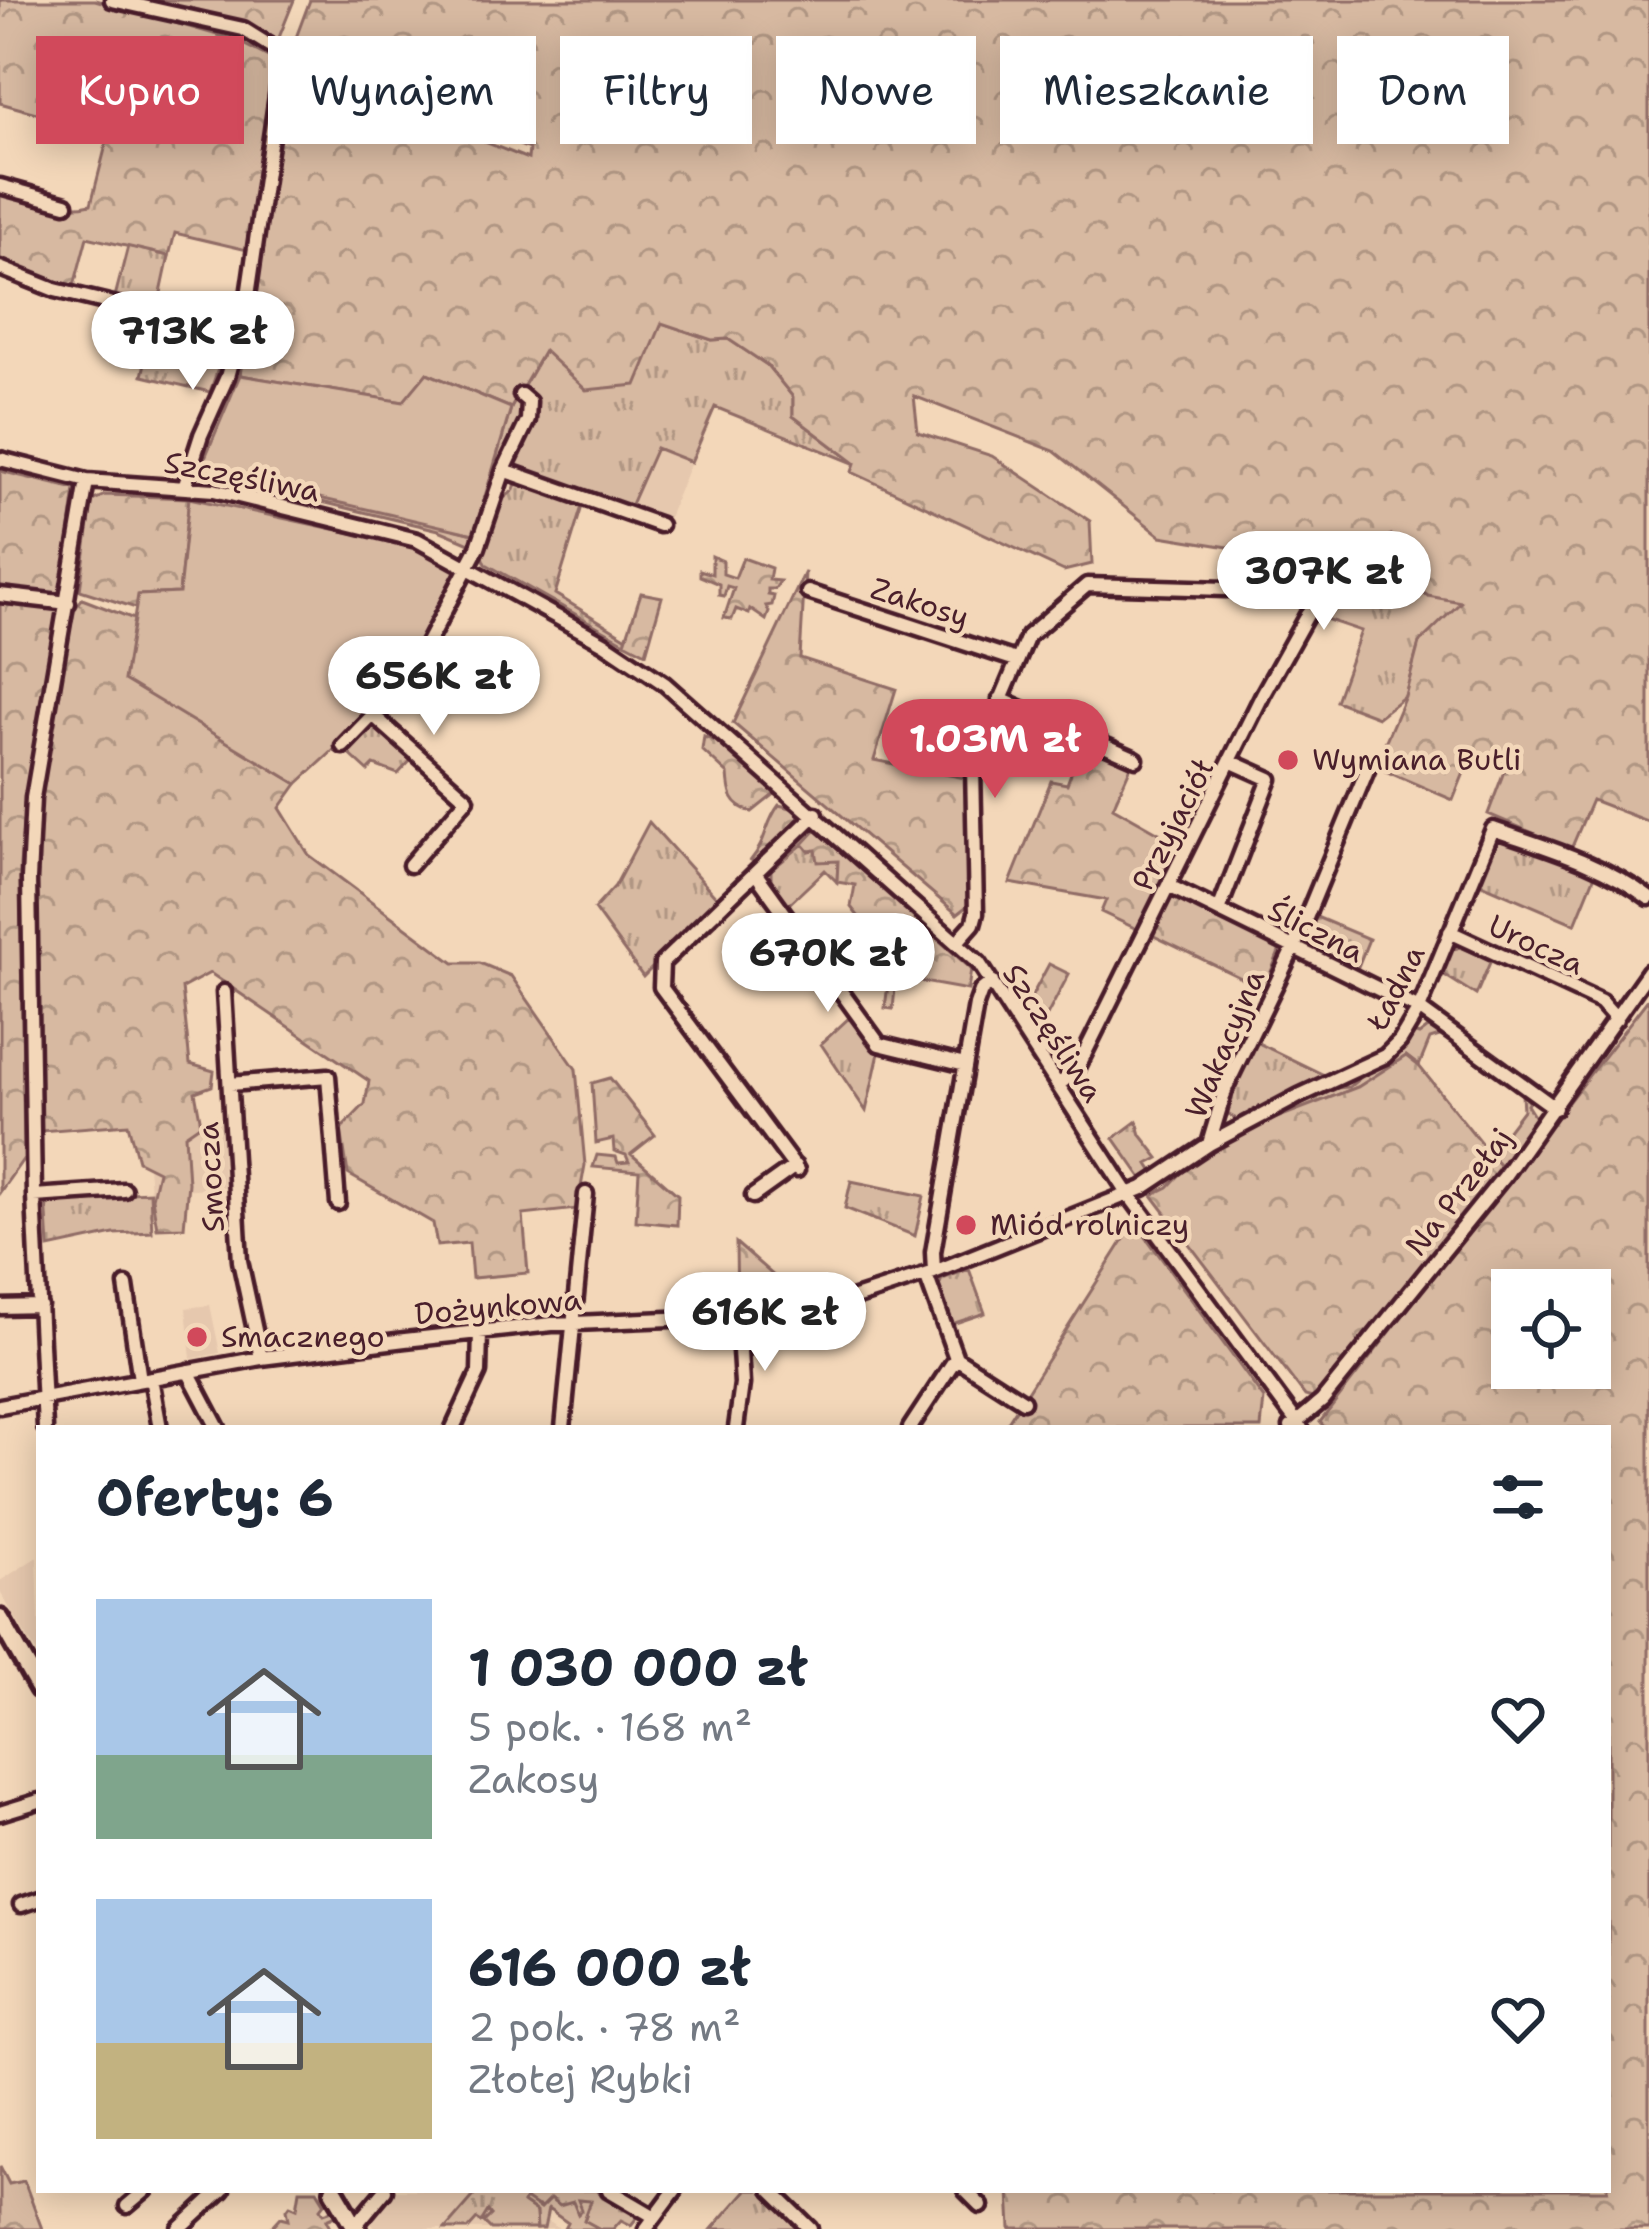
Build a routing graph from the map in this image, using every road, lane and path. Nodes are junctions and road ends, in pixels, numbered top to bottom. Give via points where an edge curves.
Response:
1 (112, 0) edge
2 (0, 186) edge
3 (66, 204) dead end
4 (0, 268) edge
5 (238, 334) junction
6 (521, 394) dead end
7 (0, 459) edge
8 (504, 470) junction
9 (87, 482) junction
10 (185, 485) junction
11 (660, 525) dead end
12 (468, 566) junction
13 (808, 592) dead end
14 (0, 595) edge
15 (68, 603) junction
16 (1016, 660) junction
17 (1000, 699) junction
18 (374, 715) junction
19 (343, 746) dead end
20 (1136, 759) dead end
21 (1232, 762) junction
22 (1370, 763) dead end
23 (816, 814) junction
24 (410, 865) dead end
25 (756, 874) junction
26 (1169, 886) junction
27 (1649, 898) edge
28 (1219, 910) junction
29 (1450, 932) junction
30 (957, 942) junction
31 (1294, 947) junction
32 (1646, 976) edge
33 (992, 982) junction
34 (224, 992) dead end
35 (1601, 1002) junction
36 (1419, 1009) junction
37 (1616, 1019) junction
38 (965, 1065) junction
39 (230, 1084) junction
40 (1058, 1085) junction
41 (1555, 1108) junction
42 (1209, 1144) junction
43 (124, 1190) dead end
44 (586, 1194) dead end
45 (1129, 1195) junction
46 (34, 1196) junction
47 (753, 1196) dead end
48 (338, 1203) dead end
49 (930, 1274) junction
50 (127, 1286) dead end
51 (40, 1306) junction
52 (0, 1307) edge
53 (738, 1317) junction
54 (574, 1324) junction
55 (480, 1332) junction
56 (261, 1358) junction
57 (956, 1358) junction
58 (188, 1371) junction
59 (146, 1378) junction
60 (44, 1398) junction
61 (1023, 1401) dead end
62 (0, 1406) edge
63 (45, 1425) edge
64 (159, 1425) edge
65 (216, 1425) edge
66 (454, 1425) edge
67 (563, 1425) edge
68 (736, 1425) edge
69 (912, 1425) edge
70 (1295, 1425) edge
71 (1297, 1425) edge
72 (0, 1618) edge
73 (36, 1678) edge
74 (36, 1802) edge
75 (0, 1813) edge
76 (36, 1900) edge
77 (21, 1905) dead end
78 (143, 2193) edge
79 (219, 2193) edge
80 (336, 2193) edge
81 (383, 2193) edge
82 (614, 2193) edge
83 (673, 2193) edge
84 (774, 2193) edge
85 (968, 2193) edge
86 (128, 2206) dead end
87 (981, 2206) dead end
88 (656, 2217) junction
89 (356, 2227) edge
90 (180, 2229) edge
91 (646, 2229) edge
92 (811, 2229) edge

1 - 5 street via 243,29 284,54
2 - 3 street
4 - 5 street via 55,290
5 - 10 street
6 - 8 street via 528,420
7 - 9 street, Szczęśliwa
8 - 11 street
8 - 12 street
9 - 10 street, Szczęśliwa
9 - 15 street
10 - 12 street, Szczęśliwa via 411,538
12 - 18 street via 417,663
12 - 23 street, Szczęśliwa via 650,673
13 - 16 street, Zakosy
14 - 15 street
15 - 46 street via 33,798
16 - 17 street
16 - 21 street, Przyjaciół via 1028,636 1087,585 1226,589 1326,581
17 - 20 street
17 - 30 street via 970,779 976,913
18 - 19 street
18 - 24 street via 470,802
21 - 26 street, Przyjaciół
21 - 28 street via 1270,779
22 - 31 street, Wakacyjna
23 - 25 street
23 - 30 street, Szczęśliwa
25 - 38 street via 879,1043
25 - 47 street via 662,963 659,980 796,1168
26 - 28 street, Śliczna
26 - 40 street, Przyjaciół via 1076,1071
27 - 29 street, Ładna via 1588,862 1492,829
28 - 31 street, Śliczna
29 - 35 street, Urocza
29 - 36 street, Ładna
30 - 33 street, Szczęśliwa
31 - 36 street, Śliczna
31 - 42 street, Wakacyjna via 1226,1087
32 - 35 street, Urocza
32 - 37 street, Na Przełaj
33 - 38 street via 977,999
33 - 40 street, Szczęśliwa
34 - 39 street, Smocza
35 - 37 street, Urocza
36 - 41 street, Śliczna
36 - 42 street, Ładna via 1385,1056
37 - 41 street, Na Przełaj
38 - 49 street
39 - 48 street via 328,1076
39 - 56 street, Smocza via 240,1262
40 - 45 street, Szczęśliwa
41 - 71 street, Na Przełaj
42 - 45 street, Ładna
43 - 46 street
44 - 54 street
45 - 49 street, Dożynkowa
45 - 70 street, Szczęśliwa
46 - 51 street
49 - 53 street, Dożynkowa via 824,1311
49 - 57 street
50 - 59 street
51 - 52 street
51 - 60 street
53 - 54 street, Dożynkowa
53 - 68 street
54 - 55 street, Dożynkowa
54 - 67 street
55 - 56 street, Dożynkowa
55 - 66 street via 479,1372
56 - 58 street, Dożynkowa
57 - 61 street
57 - 69 street
58 - 59 street, Dożynkowa
58 - 65 street
59 - 60 street, Dożynkowa
59 - 64 street
60 - 62 street, Dożynkowa
60 - 63 street
72 - 73 main road
74 - 75 street
76 - 77 street
78 - 86 street
79 - 90 street
80 - 89 main road
81 - 89 street
82 - 88 street
83 - 88 street
84 - 92 street
85 - 87 street
88 - 91 street

